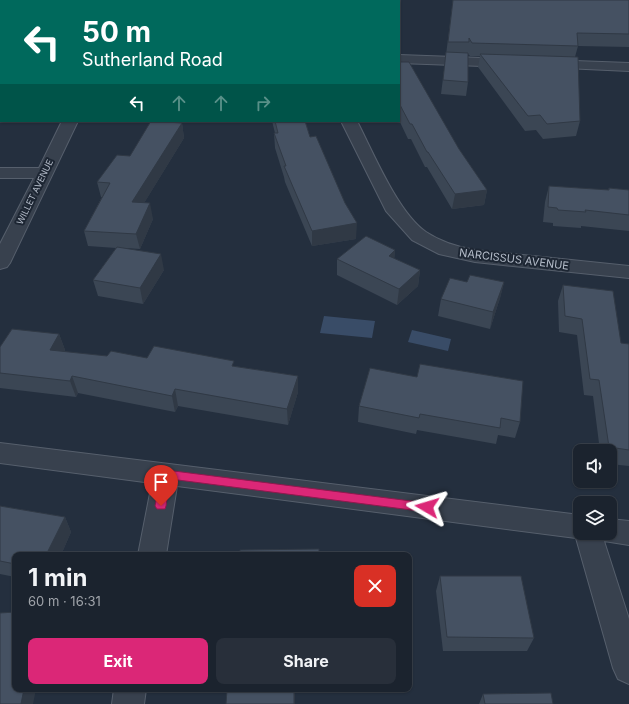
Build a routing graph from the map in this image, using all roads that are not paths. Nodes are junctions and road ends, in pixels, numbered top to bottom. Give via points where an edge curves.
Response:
1 (400, 60) edge
2 (626, 66) edge
3 (629, 79) edge
4 (69, 122) edge
5 (350, 122) edge
6 (0, 173) edge
7 (43, 174) junction
8 (0, 263) edge
9 (629, 272) edge
10 (0, 453) edge
11 (166, 474) junction
12 (573, 526) edge
13 (617, 532) edge
14 (629, 533) edge
15 (590, 540) edge
16 (153, 552) edge
17 (629, 668) edge
18 (130, 692) edge
19 (128, 704) edge

1 - 2 street
2 - 3 street
4 - 7 street, WILLET AVENUE
5 - 9 street, NARCISSUS AVENUE via 392,205 419,236 446,250 475,256
6 - 7 street
7 - 8 street, WILLET AVENUE
10 - 11 street
11 - 12 street
11 - 16 street
13 - 14 street
15 - 17 street
18 - 19 street

